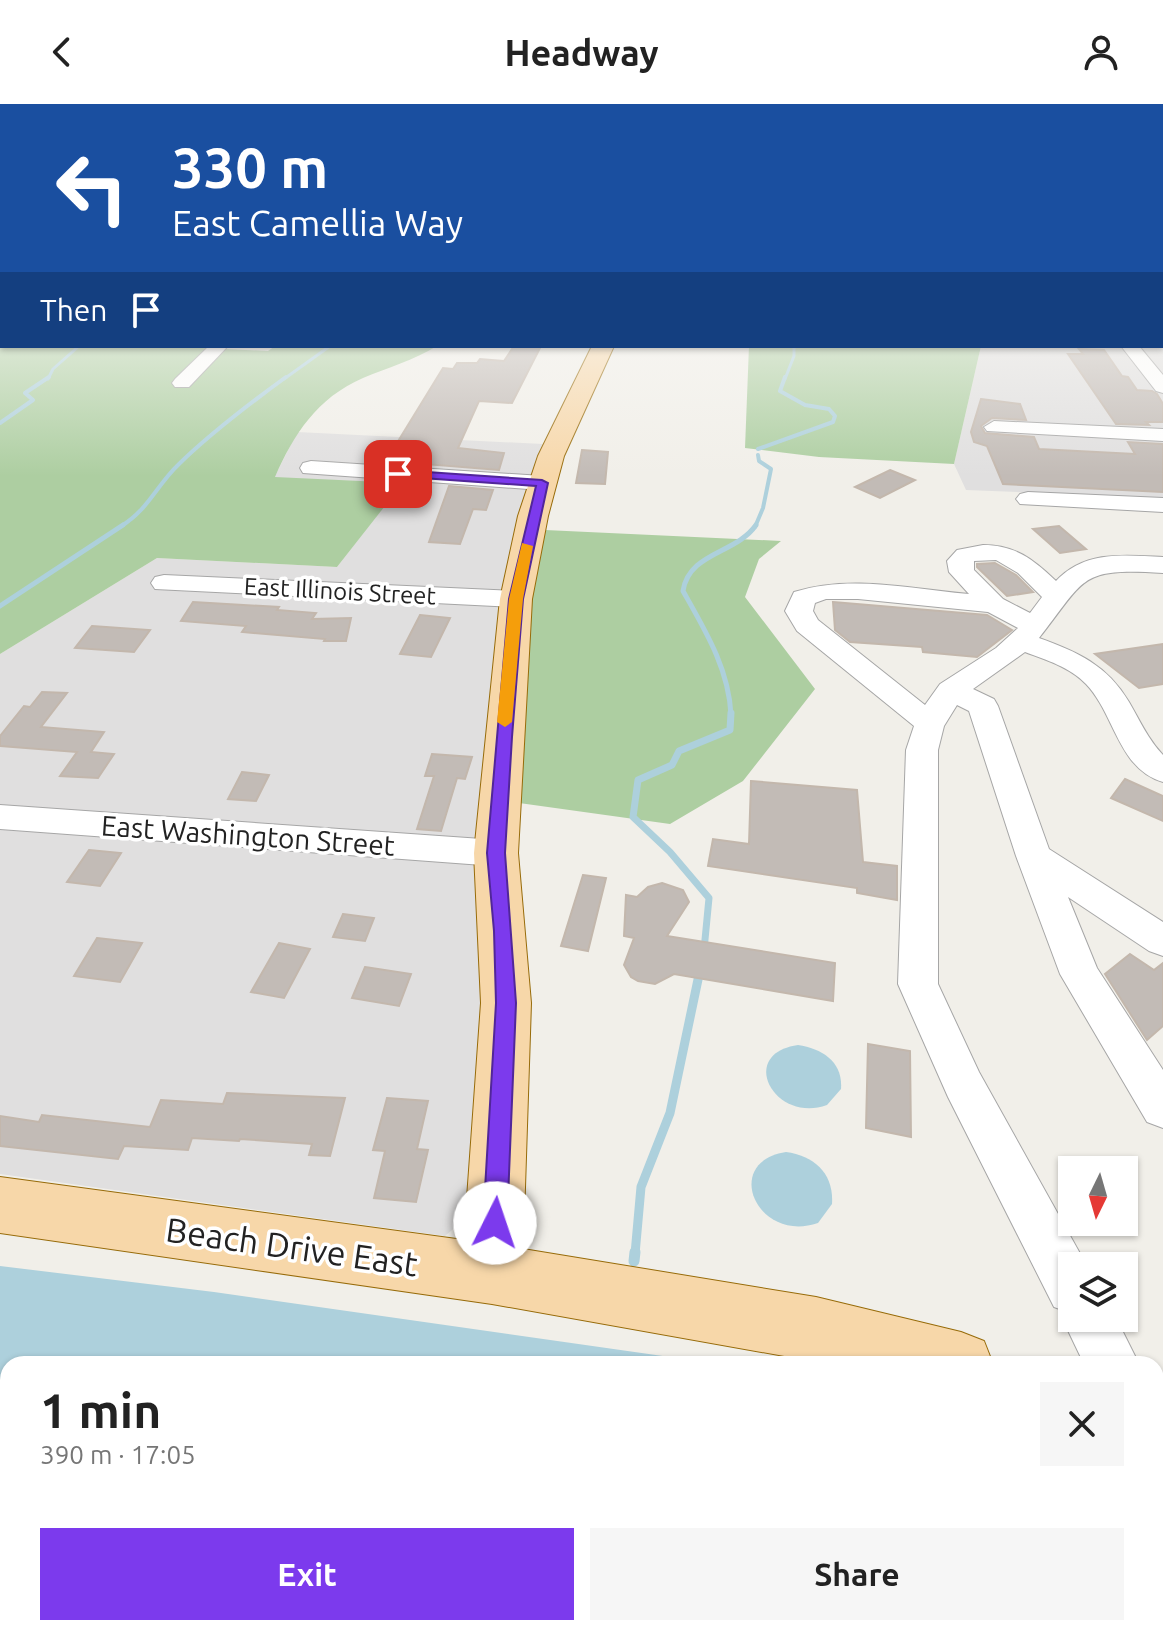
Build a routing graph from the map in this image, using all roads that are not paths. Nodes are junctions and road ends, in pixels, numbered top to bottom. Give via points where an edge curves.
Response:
1 (217, 348) edge
2 (602, 348) edge
3 (1132, 348) edge
4 (1159, 378) edge
5 (182, 383) dead end
6 (994, 427) dead end
7 (1163, 435) edge
8 (311, 468) dead end
9 (542, 483) junction
10 (1028, 499) dead end
11 (1163, 505) edge
12 (1163, 565) edge
13 (164, 583) dead end
14 (1058, 597) junction
15 (516, 599) junction
16 (994, 605) junction
17 (1027, 633) junction
18 (951, 690) junction
19 (928, 722) junction
20 (1163, 771) edge
21 (0, 817) edge
22 (496, 853) junction
23 (1034, 856) junction
24 (1163, 941) edge
25 (1163, 1108) edge
26 (0, 1205) edge
27 (1058, 1263) edge
28 (492, 1274) junction
29 (1095, 1332) edge
30 (928, 1356) edge
31 (1108, 1356) edge

1 - 5 street
2 - 9 main road
3 - 4 street
6 - 7 street via 1063,438
8 - 9 street
9 - 15 main road
10 - 11 street
12 - 14 street via 1109,564 1079,572
13 - 15 street, East Illinois Street
14 - 16 street via 1008,552 966,555 960,561 962,572
14 - 17 street
15 - 22 main road
16 - 17 street
16 - 19 street via 858,591 824,591 803,598 799,611 807,625
17 - 18 street
17 - 20 street via 1090,672 1141,754
18 - 19 street
18 - 23 street via 983,706
19 - 27 street via 922,750 918,984 963,1084
21 - 22 street, East Washington Street
22 - 28 main road via 506,1003
23 - 24 street
23 - 25 street via 1080,974
26 - 28 main road, Beach Drive East
28 - 30 main road, Beach Drive East via 816,1329
29 - 31 street

